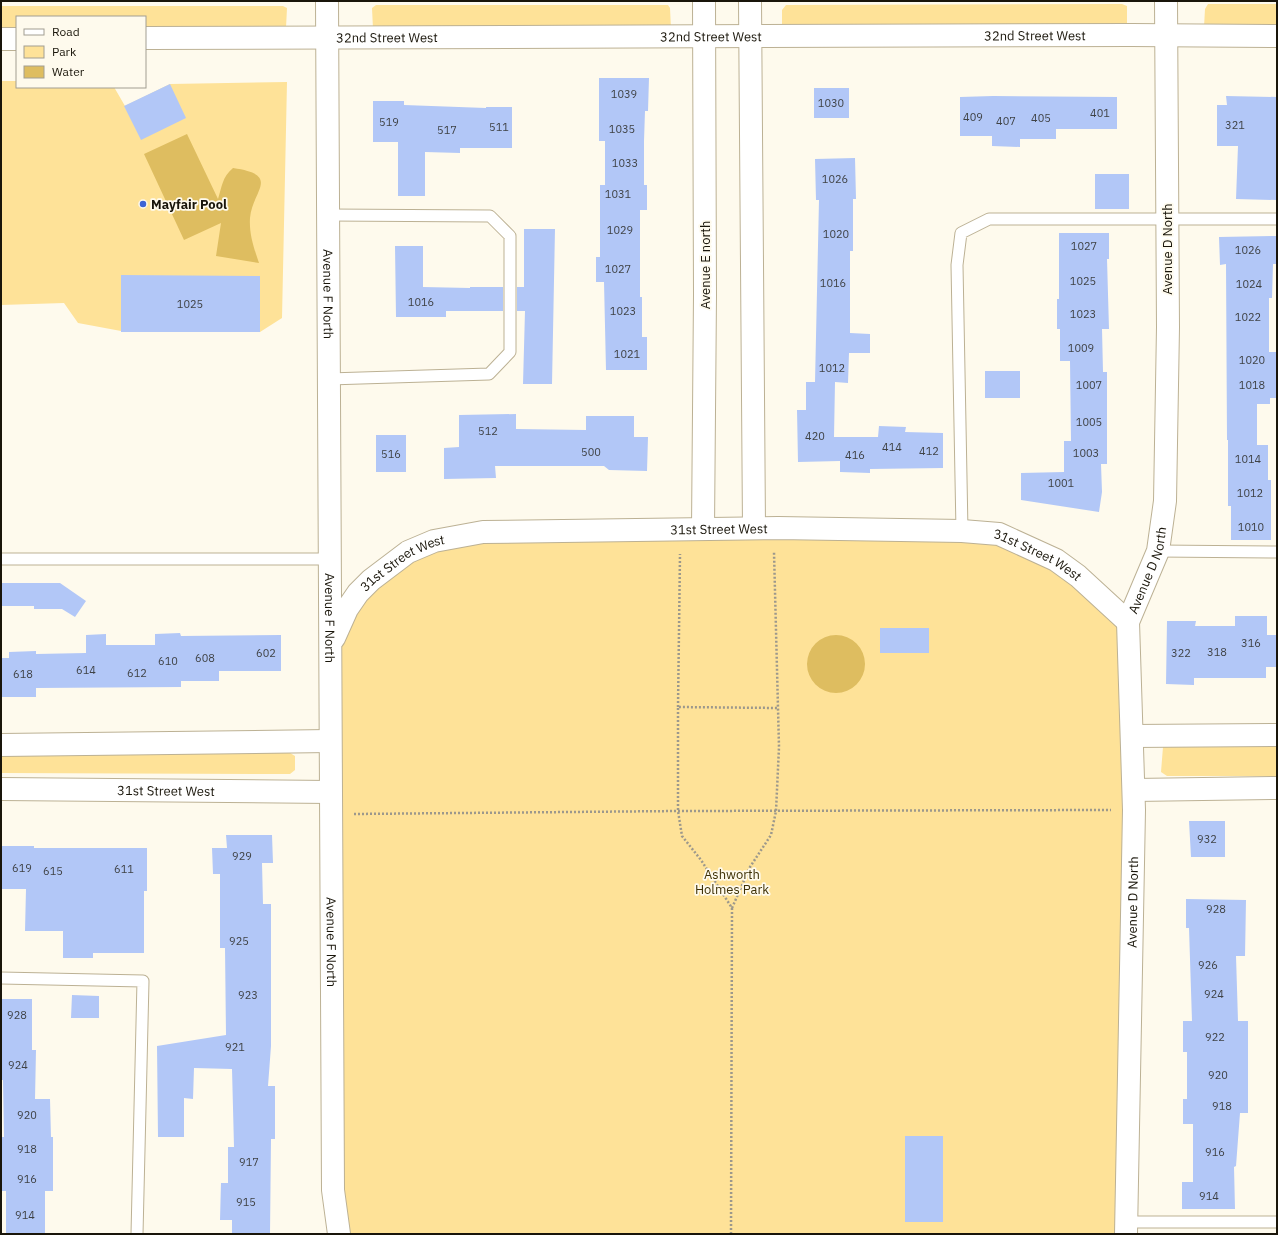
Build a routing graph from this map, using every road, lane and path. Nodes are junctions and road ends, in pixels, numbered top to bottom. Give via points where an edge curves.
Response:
1 (327, 1) edge
2 (704, 1) edge
3 (750, 1) edge
4 (1166, 1) edge
5 (1167, 35) junction
6 (327, 36) junction
7 (750, 36) junction
8 (1277, 36) edge
9 (704, 37) junction
10 (146, 38) edge
11 (1, 39) edge
12 (16, 39) edge
13 (328, 215) junction
14 (1166, 217) junction
15 (1277, 218) edge
16 (329, 379) junction
17 (754, 528) junction
18 (778, 528) junction
19 (680, 529) junction
20 (703, 529) junction
21 (962, 531) junction
22 (1158, 551) junction
23 (1277, 552) edge
24 (1, 559) edge
25 (330, 559) junction
26 (1128, 622) junction
27 (330, 644) junction
28 (678, 707) junction
29 (778, 708) junction
30 (1277, 734) edge
31 (1132, 736) junction
32 (330, 741) junction
33 (1, 745) edge
34 (1277, 788) edge
35 (1, 789) edge
36 (330, 792) junction
37 (1134, 800) junction
38 (678, 810) junction
39 (776, 811) junction
40 (331, 814) junction
41 (732, 908) junction
42 (1, 978) edge
43 (1277, 1222) edge
44 (1126, 1228) edge
45 (137, 1234) edge
46 (339, 1234) edge
47 (731, 1234) edge

1 - 6 street, Avenue F North
2 - 9 street, Avenue E north
3 - 7 street
4 - 5 street, Avenue D North
5 - 7 street, 32nd Street West
5 - 8 street, 32nd Street West
5 - 14 street, Avenue D North
6 - 9 street, 32nd Street West
6 - 10 street, 32nd Street West
6 - 13 street, Avenue F North
7 - 9 street, 32nd Street West
7 - 17 street
9 - 20 street, Avenue E north
11 - 12 street
13 - 16 street, Avenue F North
13 - 16 lane via 490,216 510,236 510,352 489,374
14 - 15 lane
14 - 21 lane via 989,219 961,233 957,264
14 - 22 street, Avenue D North via 1168,327 1165,501
16 - 25 street, Avenue F North
17 - 18 street, 31st Street West
17 - 20 street, 31st Street West
18 - 21 street, 31st Street West
18 - 29 path via 774,556
19 - 20 street, 31st Street West
19 - 27 street, 31st Street West via 483,532 434,541 408,552 371,580 347,609
19 - 28 path
21 - 26 street, 31st Street West via 999,534 1056,560 1078,576
22 - 23 lane
22 - 26 street, Avenue D North
24 - 25 lane
25 - 27 street, Avenue F North
26 - 31 street, Avenue D North
27 - 32 street, Avenue F North
28 - 29 path
28 - 38 path
29 - 39 path
30 - 31 street
31 - 37 street, Avenue D North
32 - 33 street
32 - 36 street, Avenue F North
34 - 37 street
35 - 36 street, 31st Street West
36 - 40 street, Avenue F North
37 - 39 path
37 - 44 street, Avenue D North
38 - 39 path
38 - 40 path
38 - 41 path via 682,836
39 - 41 path via 771,835 750,867
40 - 46 street, Avenue F North via 333,1190
41 - 47 path
42 - 45 lane via 143,981
43 - 44 lane

